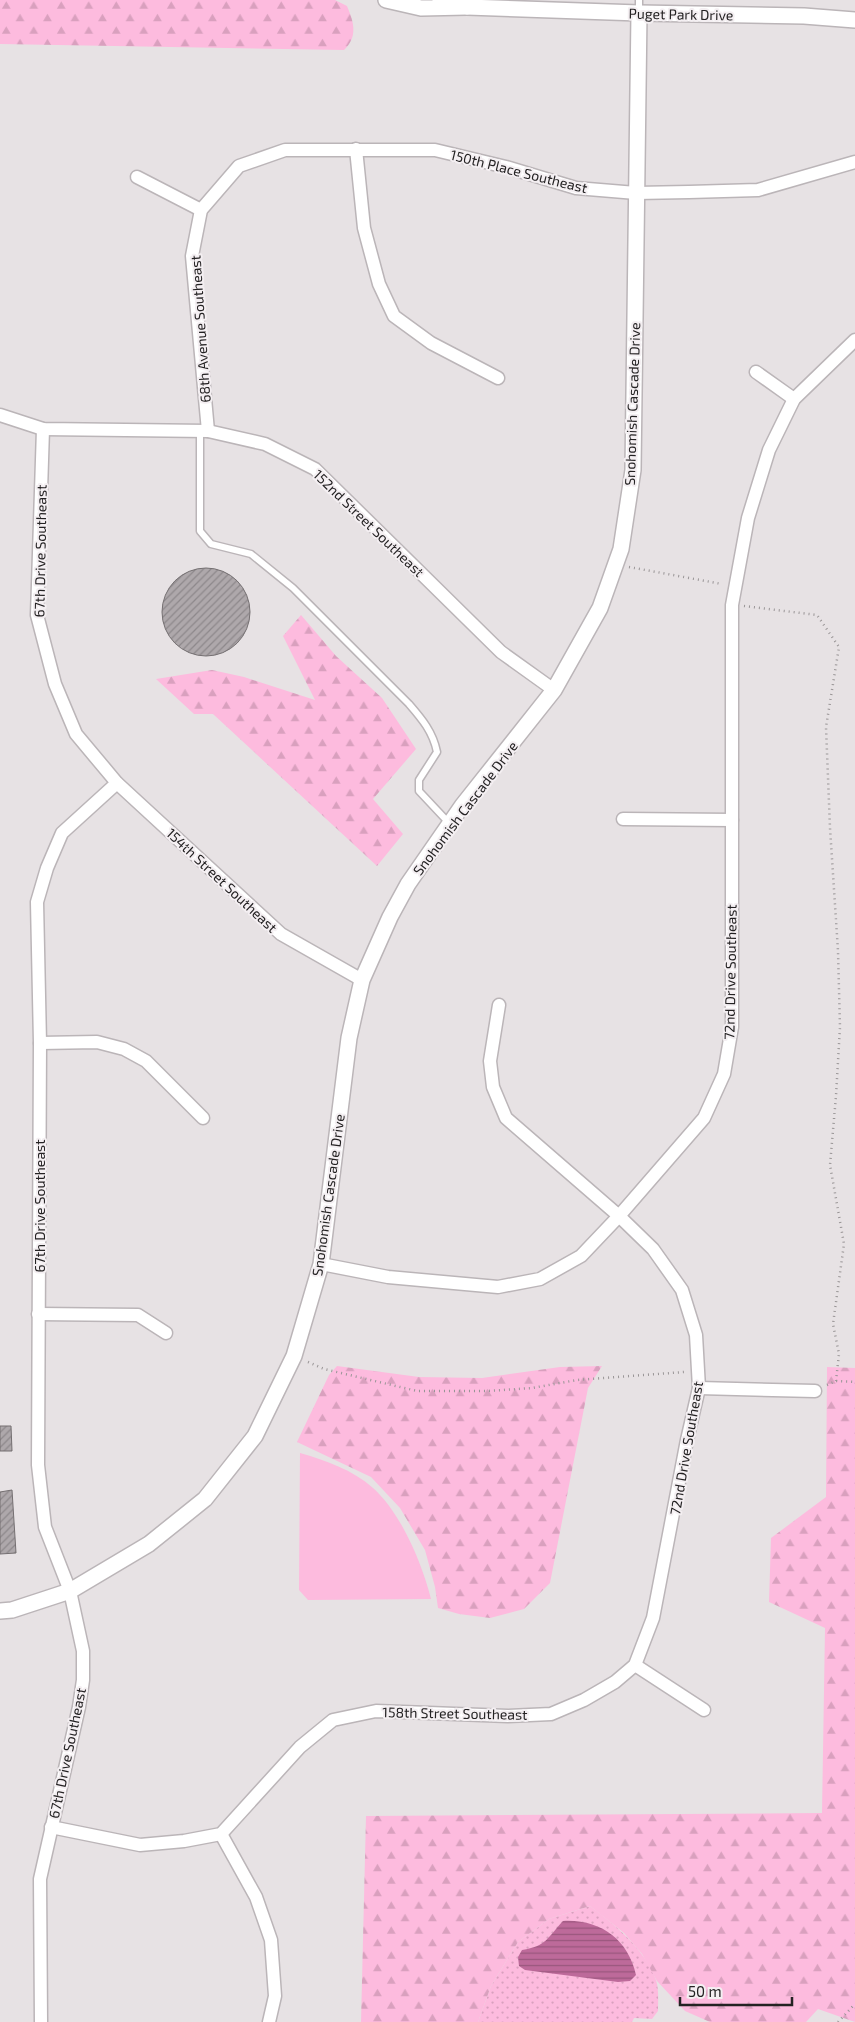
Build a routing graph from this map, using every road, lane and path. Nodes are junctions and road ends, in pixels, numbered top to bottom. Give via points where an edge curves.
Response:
1 (386, 0) edge
2 (440, 0) edge
3 (467, 7) junction
4 (639, 7) edge
5 (855, 10) edge
6 (804, 16) junction
7 (855, 20) edge
8 (356, 149) junction
9 (855, 162) edge
10 (137, 177) dead end
11 (636, 193) junction
12 (201, 210) junction
13 (855, 340) edge
14 (756, 372) dead end
15 (498, 378) dead end
16 (794, 399) junction
17 (0, 414) edge
18 (43, 429) junction
19 (204, 431) junction
20 (615, 564) junction
21 (735, 586) junction
22 (732, 605) junction
23 (554, 690) junction
24 (117, 783) junction
25 (623, 819) dead end
26 (732, 820) junction
27 (450, 824) junction
28 (362, 980) junction
29 (499, 1006) dead end
30 (40, 1043) junction
31 (204, 1118) dead end
32 (619, 1216) junction
33 (321, 1264) junction
34 (38, 1314) junction
35 (166, 1333) dead end
36 (294, 1356) junction
37 (698, 1371) junction
38 (855, 1382) edge
39 (700, 1388) junction
40 (815, 1391) dead end
41 (70, 1591) junction
42 (0, 1611) edge
43 (635, 1665) junction
44 (704, 1710) dead end
45 (51, 1827) junction
46 (221, 1834) junction
47 (855, 2004) edge
48 (41, 2022) edge
49 (269, 2022) edge
50 (838, 2022) edge

1 - 3 street, Puget Park Drive via 421,8
2 - 3 street, Puget Park Drive
3 - 4 street, Puget Park Drive
4 - 6 street, Puget Park Drive
4 - 11 street, Snohomish Cascade Drive
5 - 6 street, Puget Park Drive
6 - 7 street, Puget Park Drive
8 - 11 street, 150th Place Southeast via 435,150 576,188
8 - 12 street, 150th Place Southeast via 285,150 240,166
8 - 15 street via 364,228 379,284 394,316 431,343
9 - 11 street, 150th Place Southeast via 758,190
10 - 12 street
11 - 20 street, Snohomish Cascade Drive via 633,470 621,549
12 - 19 street, 68th Avenue Southeast via 192,256
13 - 16 street, 72nd Drive Southeast
14 - 16 street
16 - 21 street, 72nd Drive Southeast via 769,450 748,518
17 - 18 street, 152nd Street Southeast
18 - 19 street, 152nd Street Southeast
18 - 24 street, 67th Drive Southeast via 37,615 55,684 76,734
19 - 23 street, 152nd Street Southeast via 265,444 315,469 501,652
19 - 27 lane via 200,531 212,544 251,554 293,588 410,704 426,724 437,752 418,780 419,790
20 - 21 path
20 - 23 street, Snohomish Cascade Drive via 600,608
21 - 22 street, 72nd Drive Southeast
22 - 26 street, 72nd Drive Southeast
22 - 38 path via 817,615 839,647 826,727 840,1027 830,1165 844,1244 833,1324 839,1354 836,1381
23 - 27 street, Snohomish Cascade Drive
24 - 28 street, 154th Street Southeast via 280,934
24 - 30 street, 67th Drive Southeast via 62,833 47,868 37,902
25 - 26 street
26 - 32 street, 72nd Drive Southeast via 732,1027 724,1074 704,1118
27 - 28 street, Snohomish Cascade Drive via 408,884
28 - 33 street, Snohomish Cascade Drive via 350,1038
29 - 32 street via 490,1061 493,1087 506,1118
30 - 31 street via 97,1042 124,1049 146,1061
30 - 34 street, 67th Drive Southeast
32 - 33 street via 581,1256 540,1279 498,1287 388,1277
32 - 37 street, 72nd Drive Southeast via 652,1249 682,1290 696,1335
33 - 36 street, Snohomish Cascade Drive
34 - 35 street via 138,1315
34 - 41 street, 67th Drive Southeast via 38,1465 45,1527
36 - 37 path via 324,1369 416,1391 532,1388 577,1380
36 - 41 street, Snohomish Cascade Drive via 255,1436 206,1499 149,1544
37 - 39 street, 72nd Drive Southeast
39 - 40 street
39 - 43 street, 72nd Drive Southeast via 653,1618
41 - 42 street, Snohomish Cascade Drive
41 - 45 street, 67th Drive Southeast via 83,1651 83,1680
43 - 44 street
43 - 46 street, 158th Street Southeast via 615,1682 552,1714 508,1716 376,1711 333,1720 300,1747
45 - 46 street via 140,1845
45 - 48 street, 67th Drive Southeast via 40,1879
46 - 49 street via 256,1897 271,1940 275,1996
47 - 50 path

